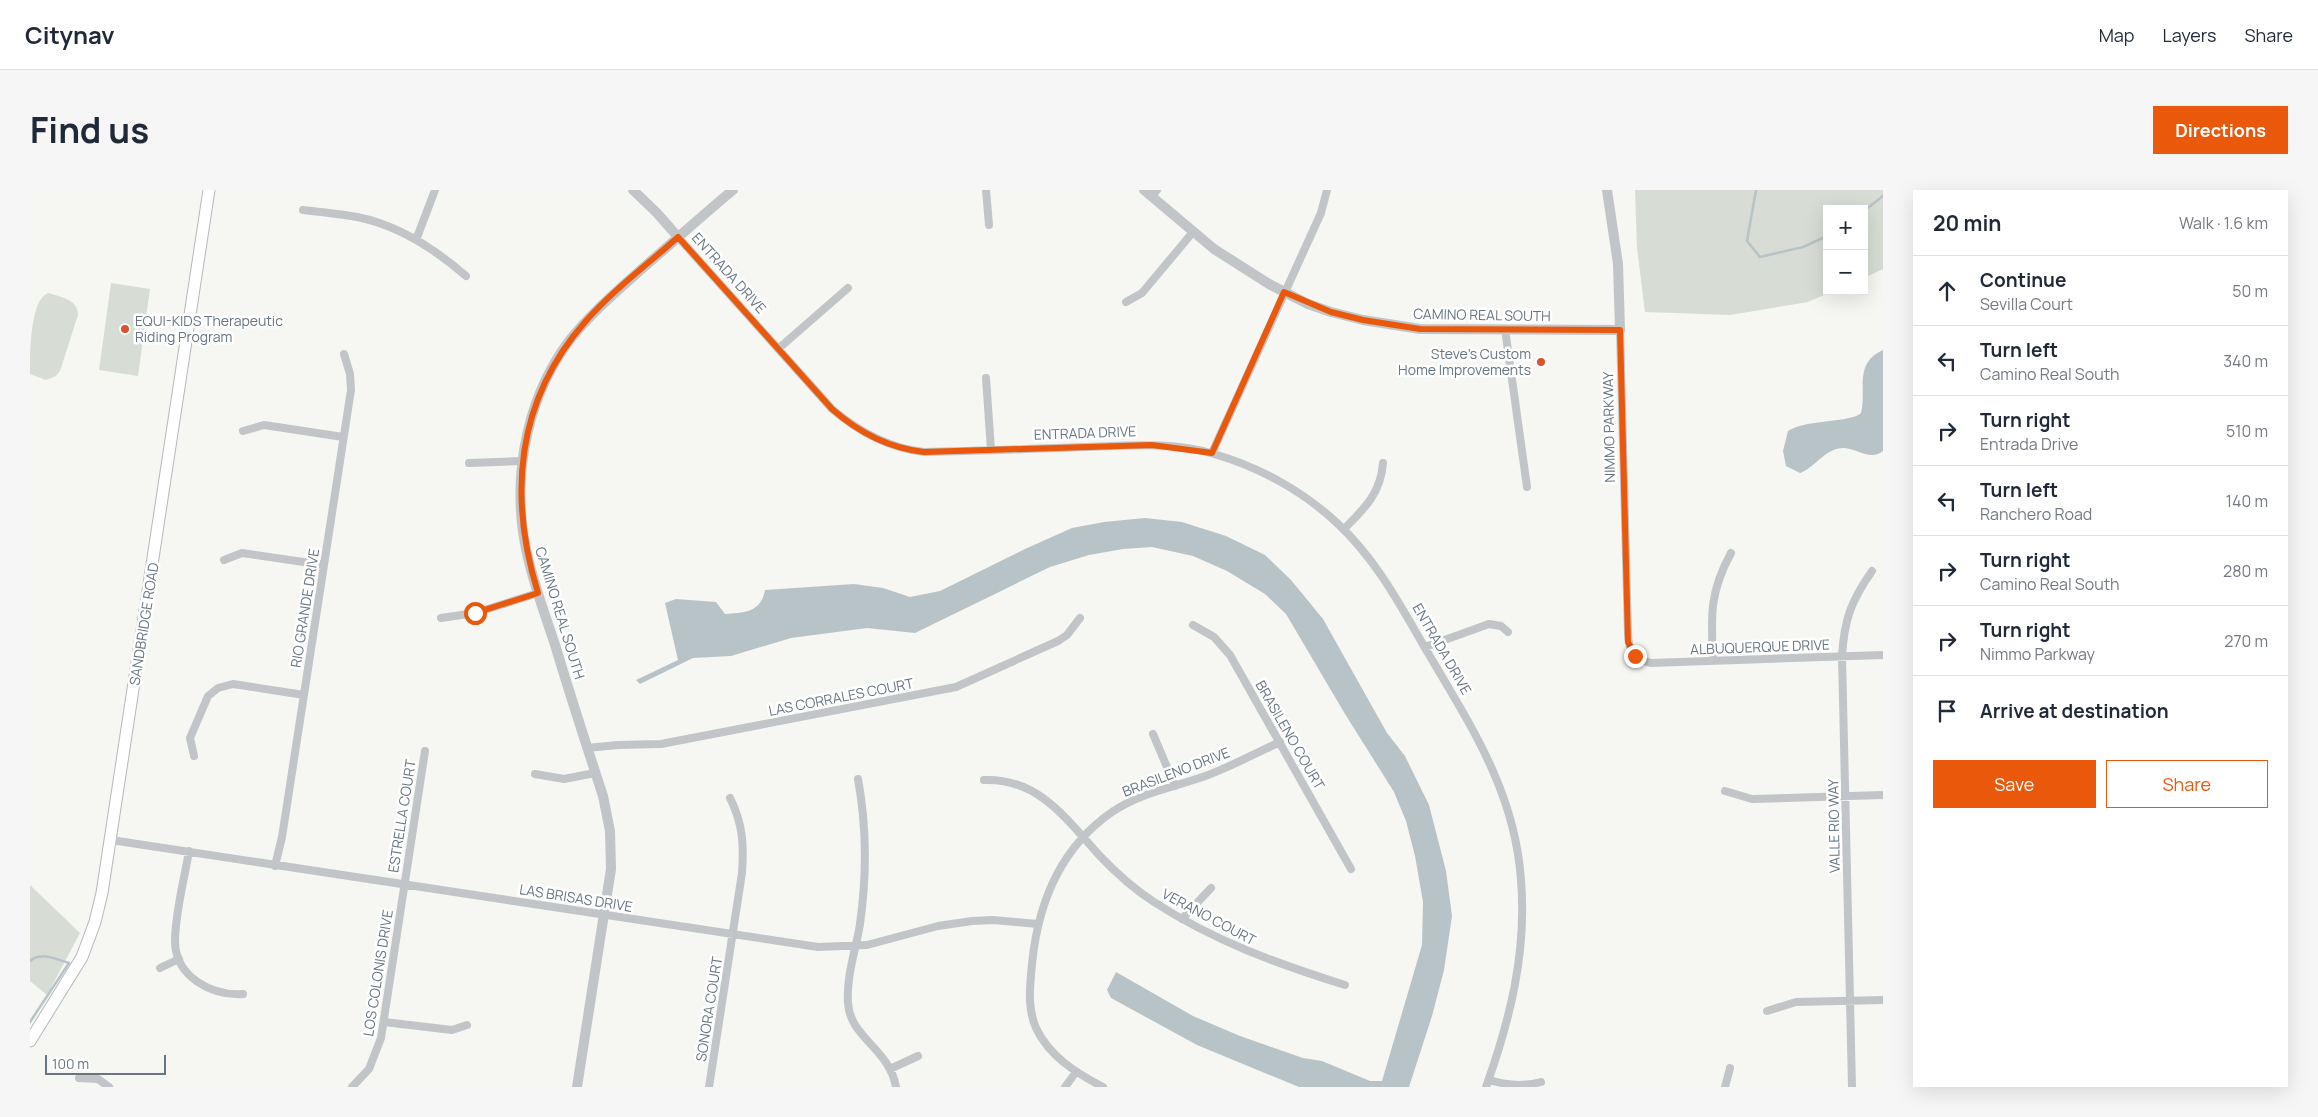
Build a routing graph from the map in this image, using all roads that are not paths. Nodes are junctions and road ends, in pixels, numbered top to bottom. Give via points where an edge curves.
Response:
1 (209, 190) edge
2 (435, 190) edge
3 (633, 190) edge
4 (733, 190) edge
5 (986, 190) edge
6 (1327, 190) edge
7 (1607, 190) edge
8 (1151, 192) edge
9 (303, 210) dead end
10 (989, 225) dead end
11 (1193, 232) junction
12 (678, 237) junction
13 (416, 240) junction
14 (466, 276) dead end
15 (848, 288) dead end
16 (1284, 292) junction
17 (1126, 302) dead end
18 (1505, 329) junction
19 (1620, 330) junction
20 (778, 349) junction
21 (344, 354) dead end
22 (986, 378) dead end
23 (243, 432) dead end
24 (343, 437) junction
25 (991, 450) junction
26 (1212, 453) junction
27 (522, 461) junction
28 (469, 463) dead end
29 (1383, 464) dead end
30 (1527, 487) dead end
31 (1344, 529) junction
32 (1731, 554) dead end
33 (224, 560) dead end
34 (324, 565) junction
35 (1872, 571) dead end
36 (538, 593) junction
37 (441, 618) dead end
38 (1080, 618) dead end
39 (1193, 626) dead end
40 (1508, 632) dead end
41 (1425, 647) junction
42 (1883, 655) edge
43 (1842, 656) junction
44 (1639, 659) joint
45 (1713, 661) junction
46 (304, 695) junction
47 (1153, 734) dead end
48 (1280, 742) junction
49 (587, 748) junction
50 (425, 751) dead end
51 (194, 756) dead end
52 (595, 773) junction
53 (535, 774) dead end
54 (858, 779) dead end
55 (984, 780) dead end
56 (1175, 786) junction
57 (1725, 791) dead end
58 (1883, 795) edge
59 (1845, 796) junction
60 (730, 798) dead end
61 (1083, 837) junction
62 (111, 840) junction
63 (189, 851) junction
64 (275, 866) junction
65 (1351, 869) dead end
66 (404, 885) junction
67 (1211, 888) dead end
68 (604, 916) junction
69 (1182, 919) junction
70 (1037, 924) junction
71 (733, 935) junction
72 (856, 946) junction
73 (179, 959) junction
74 (160, 968) dead end
75 (1345, 985) dead end
76 (243, 994) dead end
77 (1850, 1000) junction
78 (1883, 1000) edge
79 (1767, 1011) dead end
80 (384, 1022) junction
81 (467, 1025) dead end
82 (30, 1041) edge
83 (918, 1056) dead end
84 (1730, 1068) dead end
85 (890, 1069) junction
86 (1076, 1072) junction
87 (79, 1078) dead end
88 (1541, 1082) dead end
89 (1488, 1083) edge
90 (109, 1087) edge
91 (352, 1087) edge
92 (577, 1087) edge
93 (709, 1087) edge
94 (896, 1087) edge
95 (1065, 1087) edge
96 (1103, 1087) edge
97 (1725, 1087) edge
98 (1852, 1087) edge

1 - 62 main road, SANDBRIDGE ROAD
2 - 13 street
3 - 12 street, ENTRADA DRIVE
4 - 12 street, CAMINO REAL SOUTH
5 - 10 street
6 - 16 street via 1321,213
7 - 19 street, NIMMO PARKWAY via 1618,264
8 - 11 street, CAMINO REAL SOUTH
9 - 13 street via 358,217
11 - 16 street, CAMINO REAL SOUTH via 1214,249
11 - 17 street via 1142,293
12 - 20 street, ENTRADA DRIVE
12 - 27 street, CAMINO REAL SOUTH via 603,302 569,342 537,400
13 - 14 street
15 - 20 street
16 - 18 street, CAMINO REAL SOUTH via 1331,312 1391,326 1444,330
16 - 26 street
18 - 19 street, CAMINO REAL SOUTH
18 - 30 street
19 - 44 street, NIMMO PARKWAY via 1628,642 1632,653
20 - 25 street, ENTRADA DRIVE via 832,409 877,440 924,452
21 - 24 street, RIO GRANDE DRIVE via 351,385
22 - 25 street
23 - 24 street via 264,425
24 - 34 street, RIO GRANDE DRIVE
25 - 26 street, ENTRADA DRIVE via 1152,445
26 - 31 street, ENTRADA DRIVE via 1254,469 1299,492
27 - 28 street
27 - 36 street, CAMINO REAL SOUTH via 520,489 524,538
29 - 31 street via 1374,496
31 - 41 street, ENTRADA DRIVE via 1383,576
32 - 45 street via 1719,574 1713,600
33 - 34 street via 242,553
34 - 46 street, RIO GRANDE DRIVE
35 - 43 street, VALLE RIO WAY via 1850,608
36 - 37 street via 475,613
36 - 49 street, CAMINO REAL SOUTH
38 - 49 street, LAS CORRALES COURT via 1058,641 956,687 661,744
39 - 48 street, BRASILENO COURT via 1214,637 1230,655
40 - 41 street via 1489,624
41 - 89 street, ENTRADA DRIVE via 1486,753 1511,821 1520,865 1523,914 1520,964
42 - 43 street, ALBUQUERQUE DRIVE
43 - 45 street, ALBUQUERQUE DRIVE
43 - 59 street, VALLE RIO WAY
44 - 45 street, ALBUQUERQUE DRIVE via 1651,663
46 - 51 street via 233,684 218,688 208,696 190,738
46 - 64 street, RIO GRANDE DRIVE
47 - 56 street
48 - 56 street, BRASILENO DRIVE via 1237,763
48 - 65 street, BRASILENO COURT
49 - 52 street, CAMINO REAL SOUTH
50 - 66 street, ESTRELLA COURT
52 - 53 street via 564,779
52 - 68 street, CAMINO REAL SOUTH via 608,815 612,854
54 - 72 street via 867,854
55 - 61 street, VERANO COURT via 1008,781 1024,786 1053,805
56 - 61 street, BRASILENO DRIVE via 1125,804
57 - 59 street via 1752,799
58 - 59 street
59 - 77 street, VALLE RIO WAY
60 - 71 street, SONORA COURT via 741,825 744,846
61 - 69 street, VERANO COURT via 1136,889
61 - 70 street, BRASILENO DRIVE via 1059,868 1044,899
62 - 63 street, LAS BRISAS DRIVE
62 - 82 main road, SANDBRIDGE ROAD via 90,940 74,973
63 - 64 street, LAS BRISAS DRIVE
63 - 73 street via 175,942
64 - 66 street, LAS BRISAS DRIVE
66 - 68 street, LAS BRISAS DRIVE
66 - 80 street, LOS COLONIS DRIVE
67 - 69 street
68 - 71 street, LAS BRISAS DRIVE
68 - 92 street, CAMINO REAL SOUTH
69 - 75 street, VERANO COURT via 1262,958
70 - 72 street, LAS BRISAS DRIVE via 993,920 955,923
70 - 86 street, BRASILENO DRIVE via 1029,992 1032,1017 1053,1053
71 - 72 street, LAS BRISAS DRIVE via 818,947
71 - 93 street, SONORA COURT
72 - 85 street via 849,1014 860,1033 876,1048
73 - 74 street
73 - 76 street via 192,977 210,990 228,995
77 - 78 street
77 - 79 street via 1796,1002
77 - 98 street, VALLE RIO WAY
80 - 81 street via 452,1030
80 - 91 street, LOS COLONIS DRIVE via 369,1069
83 - 85 street
84 - 97 street
85 - 94 street
86 - 95 street
86 - 96 street, BRASILENO DRIVE
87 - 90 street via 98,1080
88 - 89 street via 1524,1086

